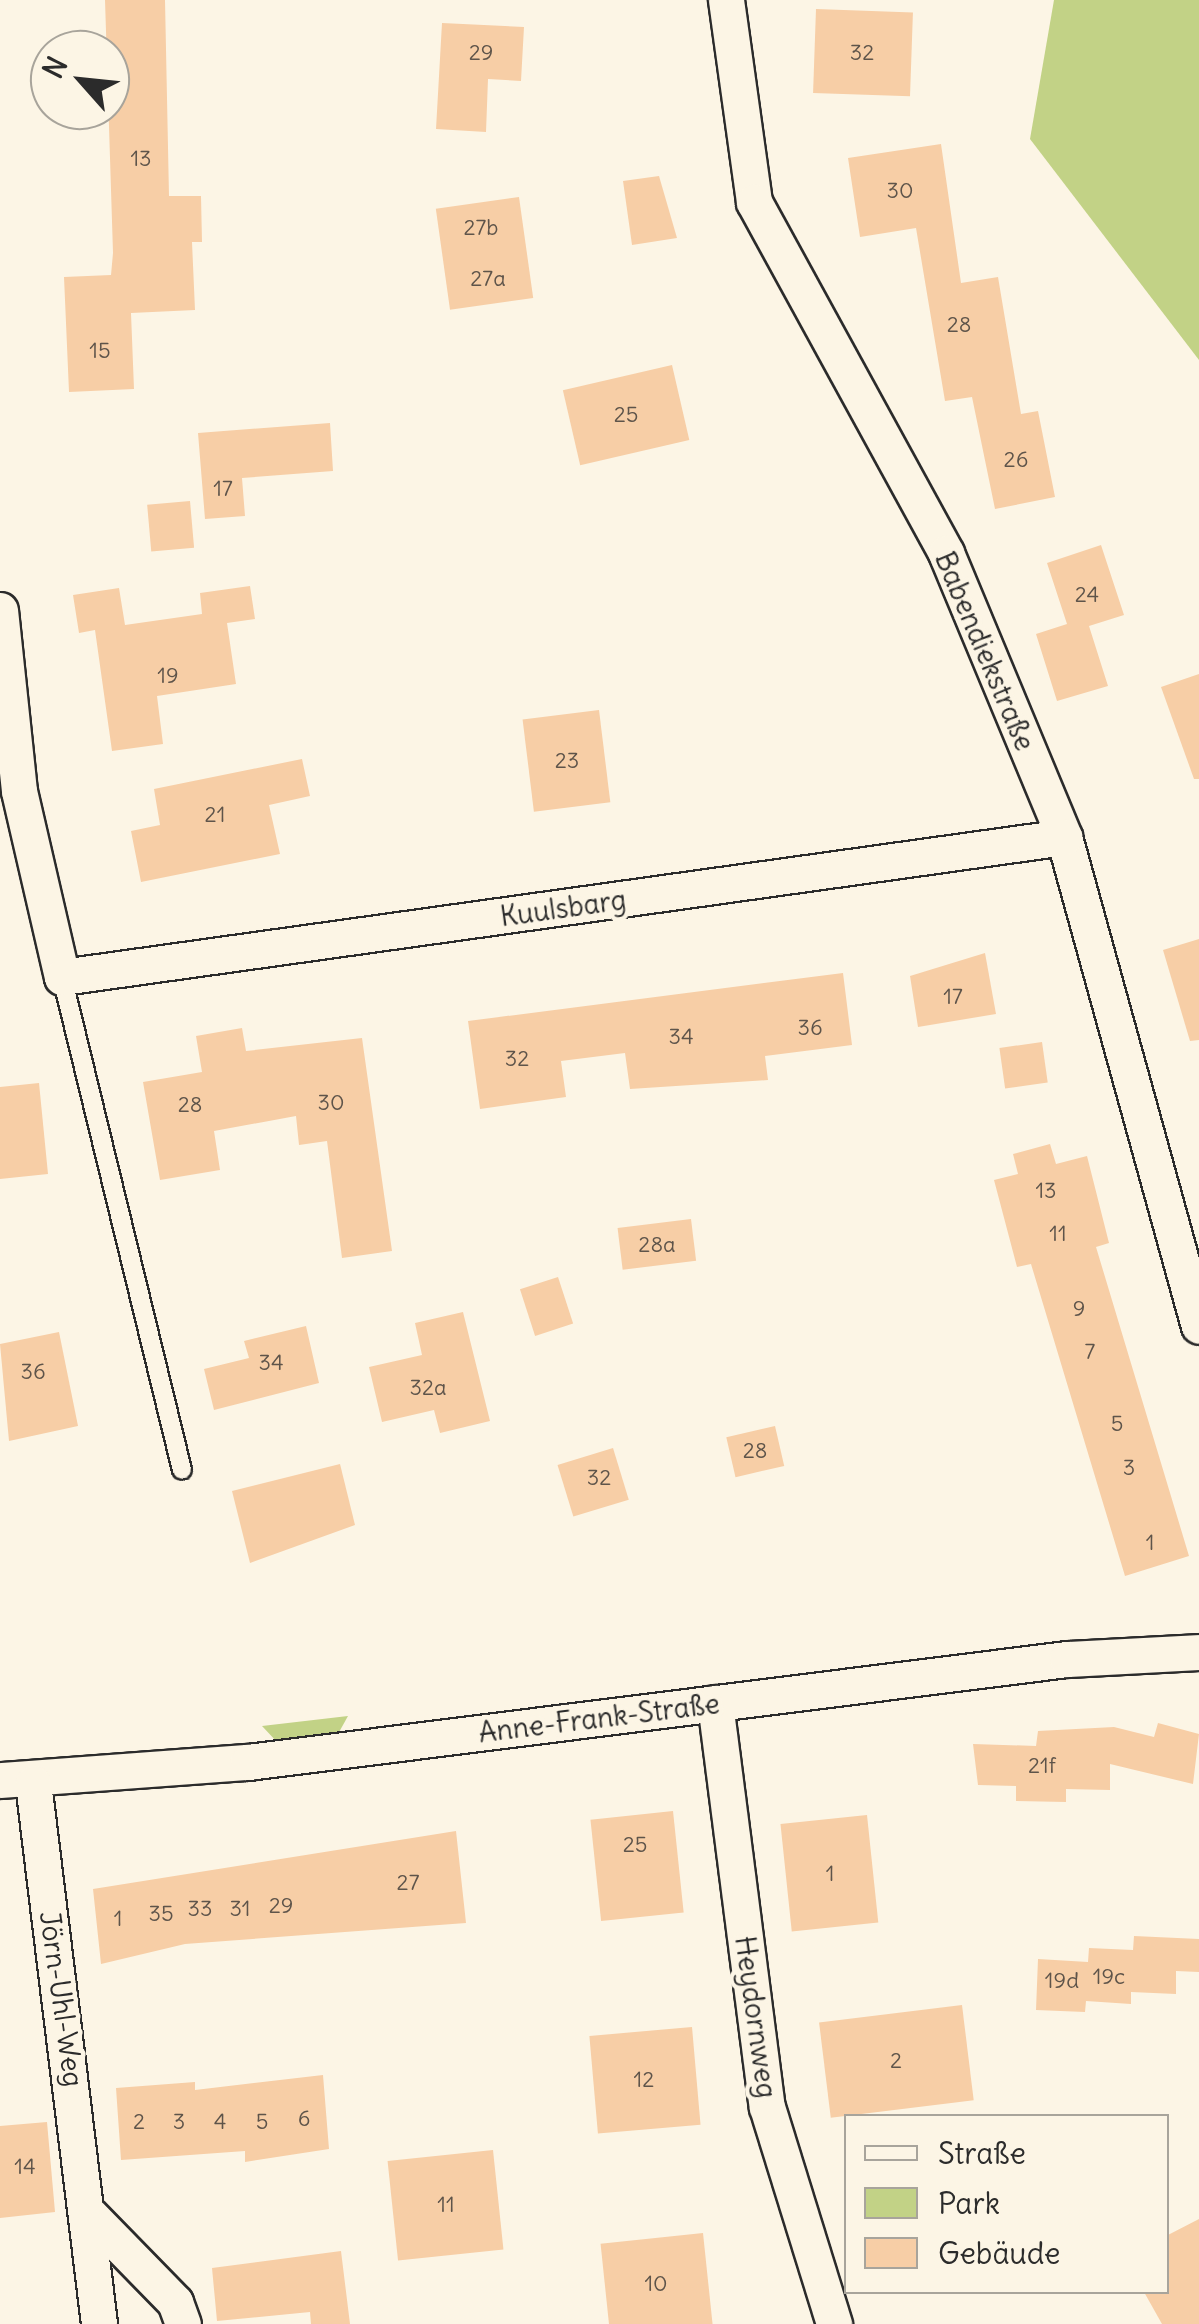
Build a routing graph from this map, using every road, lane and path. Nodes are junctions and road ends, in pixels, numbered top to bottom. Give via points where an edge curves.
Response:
1 (726, 0) edge
2 (0, 610) edge
3 (1064, 837) junction
4 (62, 977) junction
5 (1199, 1326) edge
6 (182, 1470) dead end
7 (1199, 1652) edge
8 (715, 1703) junction
9 (16, 1782) edge
10 (90, 2215) junction
11 (99, 2324) edge
12 (183, 2324) edge
13 (834, 2324) edge

1 - 3 street, Babendiekstraße via 754,202 946,553
2 - 4 street via 19,791
3 - 4 street, Kuulsbarg
3 - 5 street, Babendiekstraße
4 - 6 lane
7 - 8 street, Anne-Frank-Straße
8 - 9 street, Anne-Frank-Straße
8 - 13 street, Heydornweg via 767,2107
9 - 10 street, Jörn-Uhl-Weg
10 - 11 street, Jörn-Uhl-Weg
10 - 12 street via 175,2302

